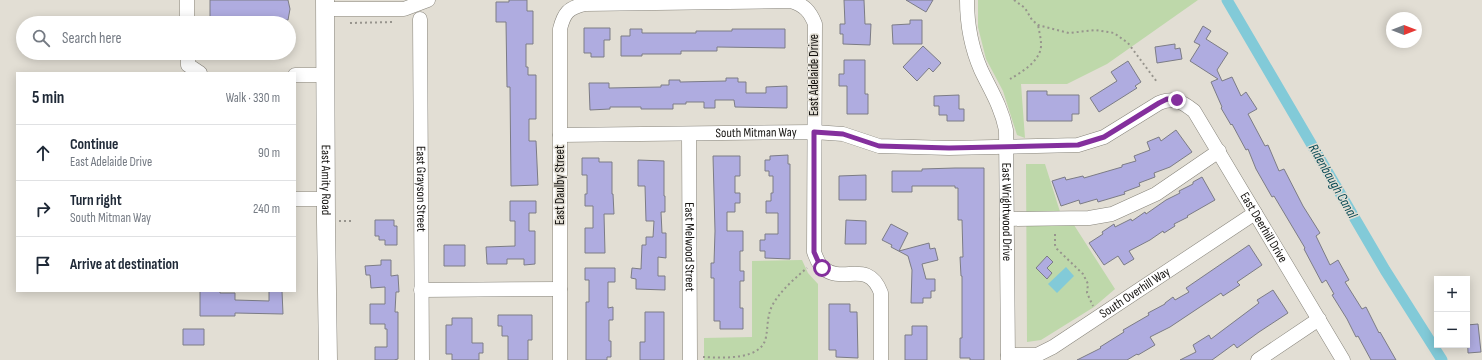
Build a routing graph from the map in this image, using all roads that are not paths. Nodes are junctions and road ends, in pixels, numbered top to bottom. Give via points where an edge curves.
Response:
1 (187, 0) edge
2 (428, 0) edge
3 (967, 0) edge
4 (637, 2) edge
5 (325, 5) edge
6 (187, 16) edge
7 (420, 19) dead end
8 (188, 60) edge
9 (198, 72) edge
10 (296, 75) edge
11 (325, 75) junction
12 (1177, 100) joint
13 (814, 132) junction
14 (689, 134) junction
15 (560, 135) junction
16 (1006, 146) junction
17 (1219, 151) junction
18 (296, 199) edge
19 (325, 199) junction
20 (1256, 213) junction
21 (1007, 220) junction
22 (421, 290) junction
23 (560, 290) junction
24 (1319, 319) junction
25 (1008, 357) edge
26 (697, 358) edge
27 (328, 360) edge
28 (422, 360) edge
29 (560, 360) edge
30 (881, 360) edge
31 (1258, 360) edge
32 (1343, 360) edge

1 - 6 street
2 - 5 street via 404,9
3 - 16 street, East Wrightwood Drive via 968,28 972,44 1003,115
4 - 13 street, East Adelaide Drive via 791,1 807,9 815,24
4 - 15 street, East Daulby Street via 575,6 562,20
5 - 11 main road, East Amity Road
7 - 22 street, East Grayson Street
8 - 9 street via 188,65
10 - 11 street
11 - 19 main road, East Amity Road
12 - 16 street, South Mitman Way via 1167,99 1104,137 1078,145
12 - 17 street, East Deerhill Drive via 1194,111
13 - 14 street, South Mitman Way
13 - 16 street, South Mitman Way via 843,134 879,146
13 - 30 street, East Adelaide Drive via 814,252 822,268 830,272 866,275 878,285 881,293
14 - 15 street, South Mitman Way
14 - 26 street, East Melwood Street
15 - 23 street, East Daulby Street
16 - 21 street, East Wrightwood Drive
17 - 20 street, East Deerhill Drive
17 - 21 street via 1156,194 1112,214 1089,218
18 - 19 street
19 - 27 main road, East Amity Road
20 - 24 street, East Deerhill Drive
20 - 25 street, South Overhill Way via 1053,347 1037,355
21 - 25 street, East Wrightwood Drive
22 - 23 street
22 - 28 street, East Grayson Street
23 - 29 street, East Daulby Street
24 - 31 street
24 - 32 street, East Deerhill Drive

